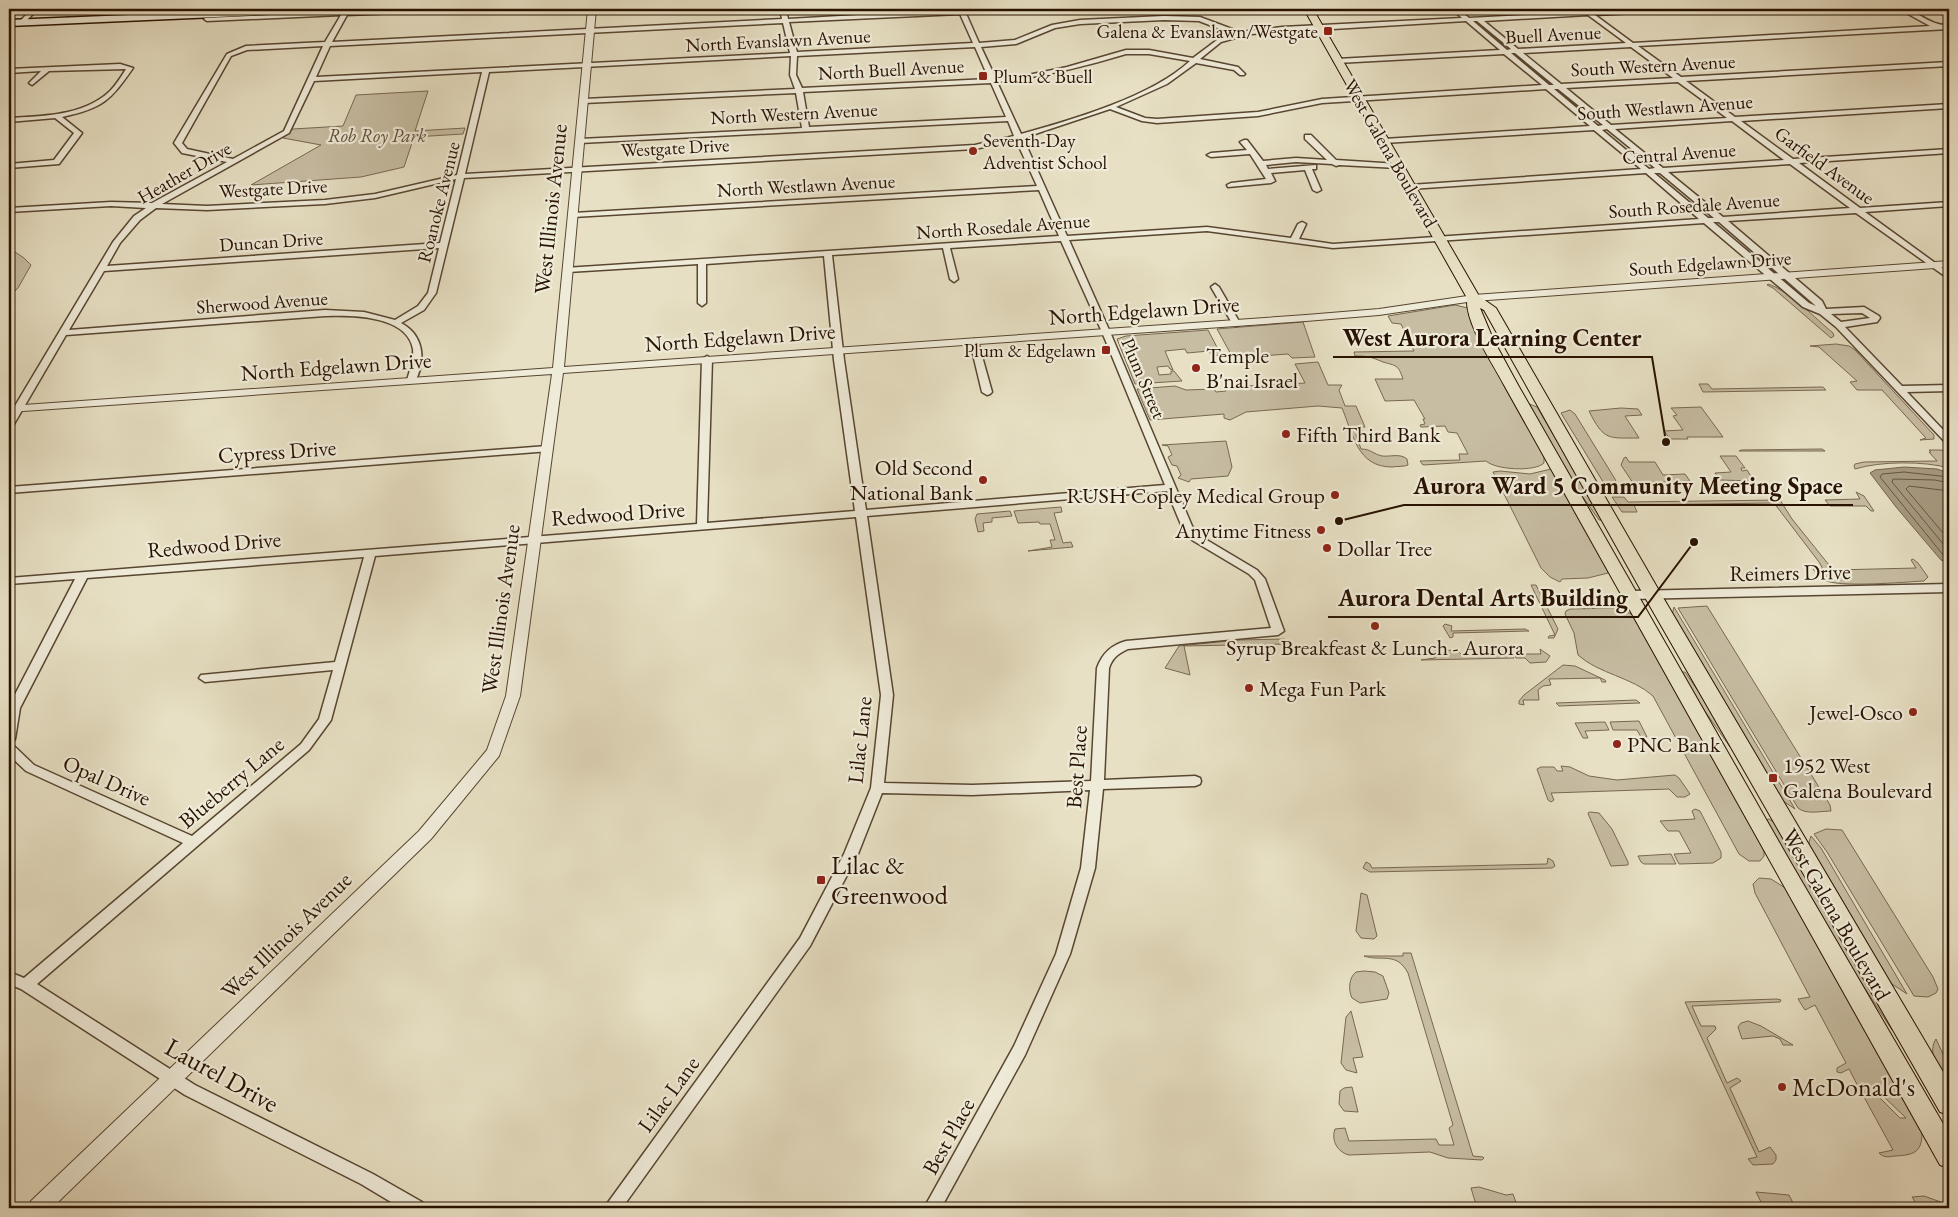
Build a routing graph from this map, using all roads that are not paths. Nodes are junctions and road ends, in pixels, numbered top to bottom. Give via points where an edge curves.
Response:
1 (35, 9) edge
2 (328, 9) edge
3 (445, 9) edge
4 (592, 9) edge
5 (783, 9) edge
6 (1308, 9) edge
7 (1455, 9) edge
8 (1466, 9) edge
9 (1675, 9) edge
10 (1902, 9) edge
11 (273, 10) edge
12 (961, 10) edge
13 (346, 11) edge
14 (1587, 11) edge
15 (172, 12) edge
16 (210, 14) edge
17 (1467, 19) junction
18 (1478, 19) junction
19 (785, 21) junction
20 (22, 23) junction
21 (9, 24) edge
22 (1318, 27) junction
23 (1949, 27) edge
24 (1937, 28) junction
25 (590, 30) junction
26 (1239, 34) junction
27 (1949, 34) edge
28 (328, 43) junction
29 (976, 45) junction
30 (1633, 45) junction
31 (1518, 51) junction
32 (1506, 52) junction
33 (794, 54) junction
34 (1194, 60) junction
35 (1338, 61) junction
36 (586, 64) junction
37 (1949, 64) edge
38 (48, 69) junction
39 (486, 70) junction
40 (9, 71) edge
41 (1242, 74) dead end
42 (312, 79) junction
43 (993, 80) junction
44 (1681, 80) junction
45 (32, 83) dead end
46 (1561, 87) junction
47 (1548, 88) junction
48 (799, 90) junction
49 (1359, 98) junction
50 (584, 101) junction
51 (1949, 106) edge
52 (1110, 107) junction
53 (58, 116) junction
54 (1010, 119) junction
55 (1735, 119) junction
56 (9, 120) edge
57 (1610, 127) junction
58 (806, 128) junction
59 (1595, 128) junction
60 (1020, 137) junction
61 (1308, 137) dead end
62 (580, 141) junction
63 (1384, 141) junction
64 (1244, 142) dead end
65 (1949, 151) edge
66 (1252, 152) junction
67 (1211, 155) dead end
68 (234, 161) junction
69 (1794, 162) junction
70 (1262, 163) junction
71 (1396, 163) junction
72 (1336, 164) junction
73 (9, 166) edge
74 (1308, 168) junction
75 (578, 169) junction
76 (1267, 171) junction
77 (1662, 171) junction
78 (1646, 172) junction
79 (461, 176) junction
80 (1231, 185) dead end
81 (1410, 187) junction
82 (1041, 188) junction
83 (1317, 190) dead end
84 (1949, 204) edge
85 (155, 205) junction
86 (9, 210) edge
87 (1860, 210) junction
88 (573, 215) junction
89 (1721, 220) junction
90 (1706, 221) junction
91 (1302, 224) dead end
92 (1065, 239) junction
93 (1440, 239) junction
94 (1294, 241) junction
95 (443, 245) junction
96 (946, 246) junction
97 (828, 253) junction
98 (702, 261) junction
99 (1949, 264) edge
100 (1933, 265) junction
101 (101, 269) junction
102 (568, 270) junction
103 (1787, 275) junction
104 (1772, 276) junction
105 (1949, 276) edge
106 (954, 279) dead end
107 (1215, 287) dead end
108 (1474, 298) junction
109 (702, 303) dead end
110 (1823, 312) junction
111 (394, 323) junction
112 (1236, 323) junction
113 (1839, 325) junction
114 (1106, 332) junction
115 (64, 333) junction
116 (974, 342) junction
117 (838, 350) junction
118 (707, 360) junction
119 (558, 370) junction
120 (412, 380) junction
121 (1511, 384) junction
122 (1949, 388) edge
123 (1900, 389) junction
124 (987, 392) dead end
125 (1542, 403) junction
126 (14, 408) edge
127 (9, 424) edge
128 (1949, 441) edge
129 (547, 449) junction
130 (1170, 488) junction
131 (9, 490) edge
132 (860, 514) junction
133 (702, 526) junction
134 (534, 539) junction
135 (371, 552) junction
136 (83, 575) junction
137 (9, 580) edge
138 (1949, 588) edge
139 (1652, 594) junction
140 (1631, 595) junction
141 (340, 665) junction
142 (205, 678) dead end
143 (1703, 724) junction
144 (9, 739) edge
145 (9, 748) edge
146 (1195, 781) dead end
147 (1097, 786) junction
148 (878, 788) junction
149 (1784, 821) junction
150 (193, 842) junction
151 (9, 978) edge
152 (26, 985) junction
153 (174, 1078) junction
154 (1949, 1104) edge
155 (1949, 1157) edge
156 (38, 1208) edge
157 (416, 1208) edge
158 (612, 1208) edge
159 (932, 1208) edge

1 - 20 street
2 - 11 main road
3 - 13 street
4 - 25 street, West Illinois Avenue
5 - 19 street
6 - 22 main road, West Galena Boulevard
7 - 17 street
8 - 18 street
9 - 14 street, Westgate Drive
10 - 24 street
11 - 16 main road
12 - 19 street
12 - 29 street, Plum Street
13 - 16 street
13 - 28 street, Heather Drive
14 - 18 street, Westgate Drive
14 - 30 street, Garfield Avenue
15 - 16 main road
15 - 20 main road
17 - 18 street, Westgate Drive
17 - 22 street, Westgate Drive
17 - 32 street
18 - 31 street
19 - 25 street
19 - 33 street
20 - 21 main road
22 - 26 street, Westgate Drive
22 - 35 main road, West Galena Boulevard
23 - 24 street, Buell Avenue
24 - 27 street
24 - 30 street, Buell Avenue
25 - 28 street
25 - 36 street, West Illinois Avenue
26 - 29 street, North Evanslawn Avenue via 1200,19 1155,18 1080,22 1054,26 1016,42
26 - 34 street, Westgate Drive via 1220,41
28 - 42 street, Heather Drive
28 - 68 street via 254,47 229,55 178,143 186,151
29 - 33 street, North Evanslawn Avenue
29 - 43 street, Plum Street
30 - 31 street, Buell Avenue
30 - 44 street, Garfield Avenue
31 - 32 street, Buell Avenue
31 - 46 street
32 - 35 street, Buell Avenue
32 - 47 street
33 - 36 street, North Evanslawn Avenue
33 - 48 street via 793,75
34 - 41 street, North Buell Avenue via 1236,68
34 - 43 street, North Buell Avenue via 1149,52 1126,52 1068,69
34 - 52 street, Westgate Drive via 1172,80
35 - 49 main road, West Galena Boulevard
36 - 39 street, North Evanslawn Avenue
36 - 50 street, West Illinois Avenue
37 - 44 street, South Western Avenue
38 - 40 street
38 - 45 street
38 - 53 street via 130,68 112,93 101,101
39 - 42 street, North Evanslawn Avenue
39 - 79 street, Roanoke Avenue
42 - 68 street, Heather Drive via 287,132
43 - 48 street, North Buell Avenue
43 - 54 street, Plum Street
44 - 46 street, South Western Avenue
44 - 55 street, Garfield Avenue
46 - 47 street, South Western Avenue
46 - 57 street
47 - 49 street, South Western Avenue
47 - 59 street
48 - 50 street, North Buell Avenue
48 - 58 street
49 - 52 street via 1322,101 1258,114 1157,121 1144,120
49 - 63 main road, West Galena Boulevard
50 - 62 street, West Illinois Avenue
51 - 55 street, South Westlawn Avenue
52 - 60 street, Westgate Drive
53 - 56 street
53 - 73 street via 78,132 56,162
54 - 58 street, North Western Avenue
54 - 60 street, Plum Street
55 - 57 street, South Westlawn Avenue
55 - 69 street, Garfield Avenue
57 - 59 street, South Westlawn Avenue
57 - 77 street
58 - 62 street, North Western Avenue
59 - 63 street, South Westlawn Avenue
59 - 78 street
60 - 75 street, Westgate Drive via 960,148
60 - 82 street, Plum Street
61 - 72 street
62 - 75 street, West Illinois Avenue
63 - 71 main road, West Galena Boulevard
64 - 66 street
65 - 69 street, Central Avenue
66 - 67 street
66 - 70 street
68 - 85 street, Heather Drive
69 - 77 street, Central Avenue
69 - 87 street, Garfield Avenue
70 - 72 street via 1296,160
70 - 76 street
71 - 72 street
71 - 81 main road, West Galena Boulevard
72 - 74 street
74 - 76 street
74 - 83 street
75 - 79 street, Westgate Drive
75 - 88 street, West Illinois Avenue
76 - 80 street via 1271,181
77 - 78 street, Central Avenue
77 - 89 street
78 - 81 street, Central Avenue
78 - 90 street
79 - 85 street, Westgate Drive via 376,196 325,202 207,208
79 - 95 street, Roanoke Avenue
81 - 93 main road, West Galena Boulevard
82 - 88 street, North Westlawn Avenue
82 - 92 street, Plum Street
84 - 87 street, South Rosedale Avenue
85 - 86 street, Westgate Drive via 102,204
85 - 101 street, Heather Drive via 128,226
87 - 89 street, South Rosedale Avenue
87 - 100 street, Garfield Avenue
88 - 102 street, West Illinois Avenue
89 - 90 street, South Rosedale Avenue
89 - 103 street
90 - 93 street, South Rosedale Avenue
90 - 104 street
91 - 94 street
92 - 94 street, North Rosedale Avenue via 1208,229 1249,232
92 - 96 street, North Rosedale Avenue
92 - 114 street, Plum Street
93 - 94 street, North Rosedale Avenue via 1333,246
93 - 108 main road, West Galena Boulevard
95 - 101 street, Duncan Drive
95 - 111 street, Roanoke Avenue via 428,300 421,308
96 - 97 street, North Rosedale Avenue
96 - 106 street
97 - 98 street, North Rosedale Avenue
97 - 117 street, Lilac Lane
98 - 102 street, North Rosedale Avenue
98 - 109 street
99 - 100 street, South Edgelawn Drive
100 - 103 street, South Edgelawn Drive
100 - 105 street, Garfield Avenue
101 - 115 street, Heather Drive
102 - 119 street, West Illinois Avenue
103 - 104 street, South Edgelawn Drive
103 - 110 street via 1819,303
104 - 108 street, South Edgelawn Drive
104 - 110 street via 1806,305
107 - 112 street
108 - 112 street, North Edgelawn Drive via 1379,312
108 - 121 main road, West Galena Boulevard via 1473,308 1486,339
108 - 125 main road, West Galena Boulevard via 1489,308
110 - 113 street
110 - 113 street via 1864,310 1876,318
111 - 115 street, Sherwood Avenue via 365,314 339,313
111 - 120 street, Sherwood Avenue via 410,333 418,349
112 - 114 street, North Edgelawn Drive
113 - 123 street
114 - 116 street, North Edgelawn Drive
114 - 130 street, Plum Street
115 - 126 street, Heather Drive
116 - 117 street, North Edgelawn Drive
116 - 124 street
117 - 118 street, North Edgelawn Drive
117 - 132 street, Lilac Lane
118 - 119 street, North Edgelawn Drive
118 - 133 street
119 - 120 street, North Edgelawn Drive
119 - 129 street, West Illinois Avenue
120 - 126 street, North Edgelawn Drive
121 - 125 main road via 1521,389 1528,400
121 - 140 main road, West Galena Boulevard
122 - 123 street
123 - 128 street
125 - 139 main road, West Galena Boulevard
126 - 127 street, Heather Drive
129 - 131 street, Cypress Drive
129 - 134 street, West Illinois Avenue
130 - 132 street, Redwood Drive
130 - 147 street, Best Place via 1187,527 1196,538 1260,579 1278,631 1126,645 1111,654 1102,668
132 - 133 street, Redwood Drive
132 - 148 street, Lilac Lane via 887,695
133 - 134 street, Redwood Drive
134 - 135 street, Redwood Drive
134 - 153 street, West Illinois Avenue via 514,696 494,752 425,834
135 - 136 street, Redwood Drive
135 - 141 street, Blueberry Lane
136 - 137 street, Redwood Drive
136 - 144 street via 14,708
138 - 139 street, Reimers Drive
139 - 140 street, Reimers Drive
139 - 149 main road, West Galena Boulevard
140 - 143 main road, West Galena Boulevard
141 - 142 street
141 - 150 street, Blueberry Lane via 325,720 305,747
143 - 149 main road via 1729,750 1764,809
143 - 155 main road, West Galena Boulevard
145 - 150 street, Opal Drive via 30,768
146 - 147 street
147 - 148 street via 972,790
147 - 159 street, Best Place via 1088,868 1064,954 1020,1050
148 - 158 street, Lilac Lane via 851,854 805,942
149 - 154 main road, West Galena Boulevard
150 - 152 street, Blueberry Lane
151 - 152 street, Laurel Drive
152 - 153 street, Laurel Drive
153 - 156 street, West Illinois Avenue
153 - 157 street, Laurel Drive via 190,1090 367,1179

